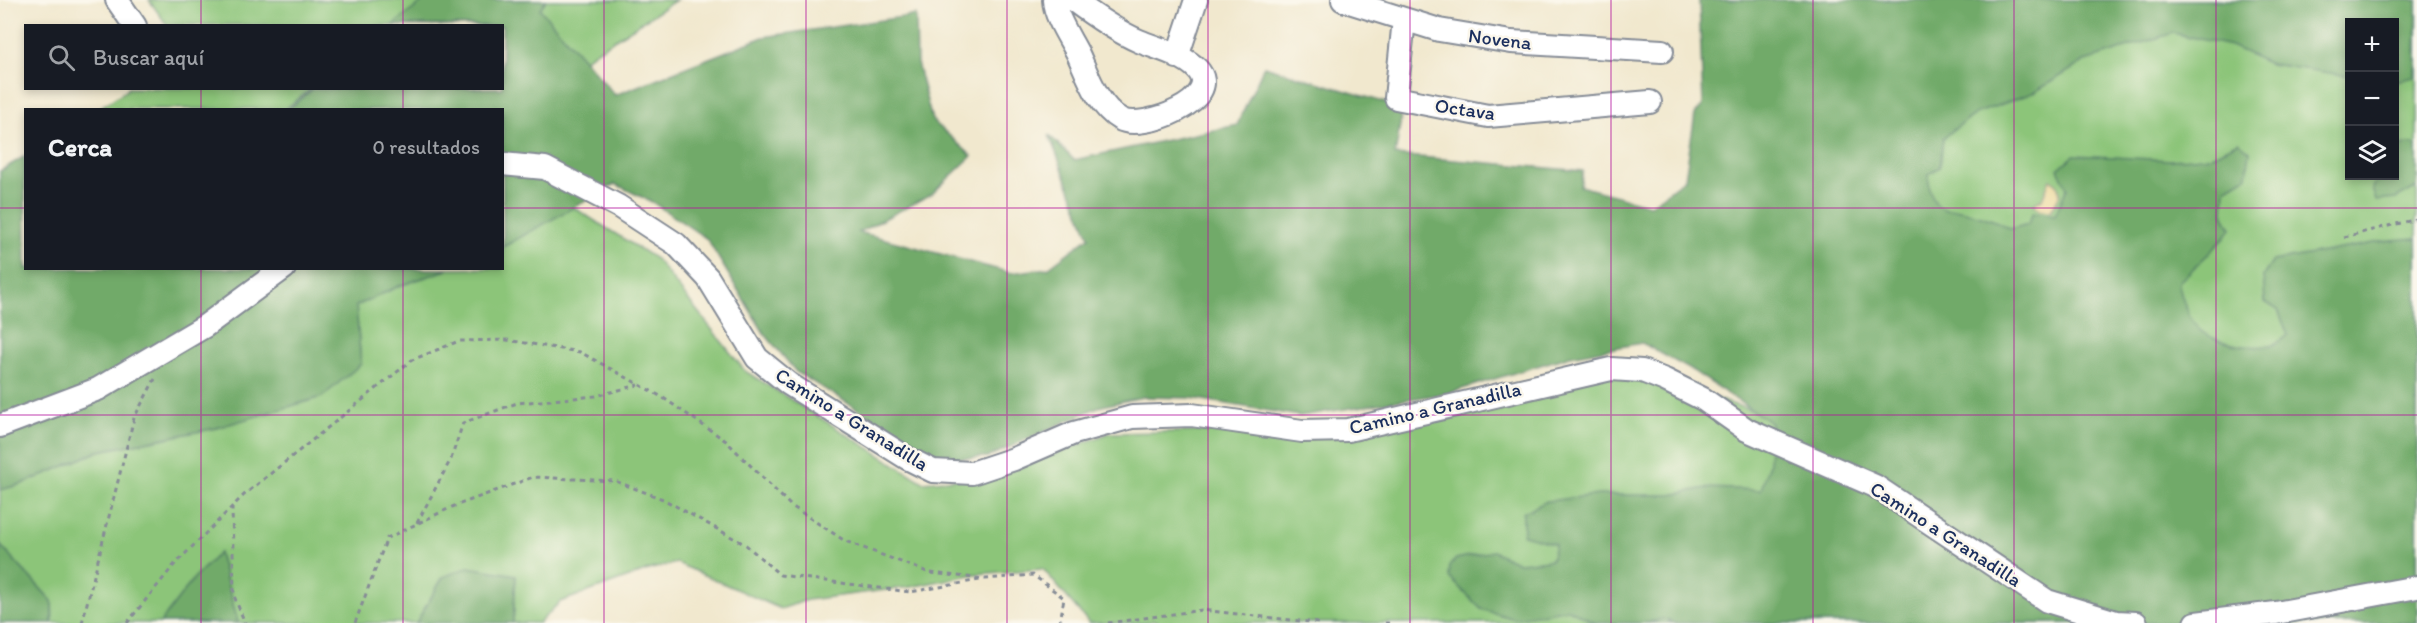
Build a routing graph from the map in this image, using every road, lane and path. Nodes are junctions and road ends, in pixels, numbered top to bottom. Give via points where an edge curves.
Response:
1 (117, 0) edge
2 (1054, 0) edge
3 (1073, 0) edge
4 (1196, 0) edge
5 (1343, 0) edge
6 (1404, 19) junction
7 (134, 24) edge
8 (1662, 51) dead end
9 (1177, 57) junction
10 (1650, 102) dead end
11 (504, 164) edge
12 (2417, 219) edge
13 (2344, 237) dead end
14 (281, 270) edge
15 (159, 370) dead end
16 (640, 385) junction
17 (0, 426) edge
18 (232, 507) junction
19 (417, 524) junction
20 (985, 579) junction
21 (2417, 587) edge
22 (81, 623) edge
23 (127, 623) edge
24 (245, 623) edge
25 (355, 623) edge
26 (1060, 623) edge
27 (1108, 623) edge
28 (1319, 623) edge
29 (2136, 623) edge
30 (2196, 623) edge

1 - 7 street
2 - 9 street via 1096,93 1121,120 1150,120 1176,112 1194,100 1202,88 1202,78 1197,69
3 - 9 street via 1137,40
4 - 9 street
5 - 6 street, Novena
6 - 8 street, Novena via 1439,30 1511,42
6 - 10 street, Octava via 1396,98 1488,116
11 - 29 street, Camino a Granadilla via 545,168 618,206 676,244 708,278 757,358 789,384 933,471 972,473 1074,433 1132,417 1192,415 1302,431 1348,430 1611,369 1642,371 1703,399 1747,430 1875,486 2047,601
12 - 13 path
14 - 17 street via 205,326 98,389
15 - 22 path via 134,418
16 - 18 path via 580,352 507,340 459,341 412,360
16 - 19 path via 596,396 517,404 463,423 450,459
16 - 20 path via 726,441 790,505 845,541 930,573
18 - 23 path via 175,564
18 - 24 path via 234,596
19 - 20 path via 533,477 615,481 663,499 746,545 780,575 910,592
19 - 25 path via 387,538
20 - 26 path via 1032,575 1064,598
21 - 30 street via 2277,614
27 - 28 path via 1202,610

